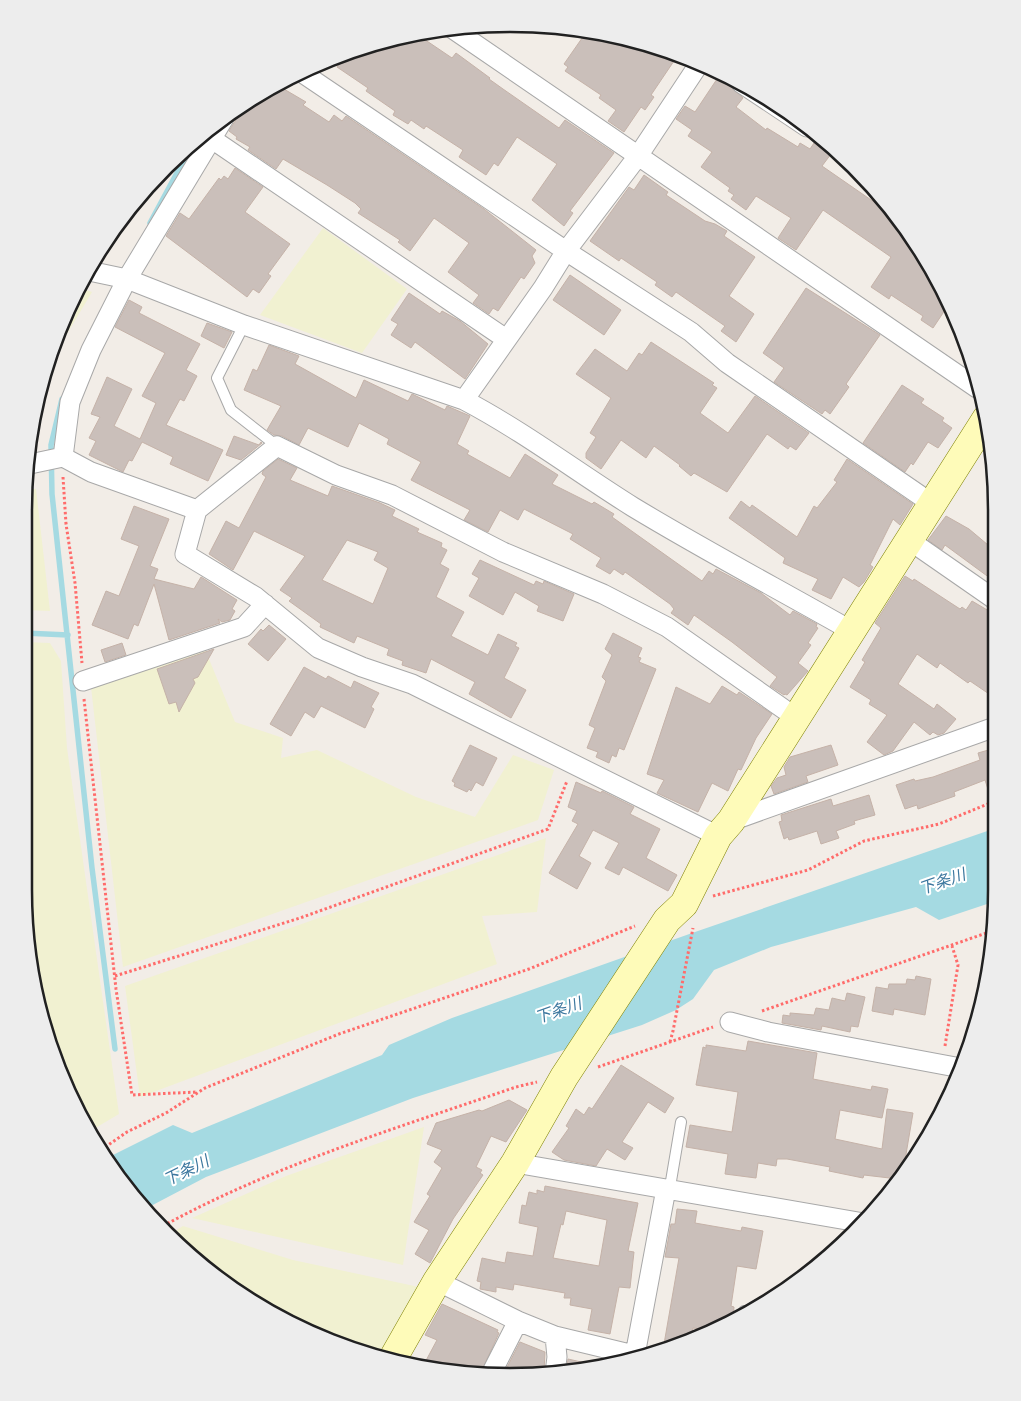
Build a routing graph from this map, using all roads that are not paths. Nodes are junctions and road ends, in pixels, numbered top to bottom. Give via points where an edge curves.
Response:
1 (462, 36) edge
2 (695, 70) edge
3 (309, 78) edge
4 (212, 138) joint
5 (638, 156) junction
6 (566, 251) junction
7 (96, 273) edge
8 (127, 279) junction
9 (244, 325) junction
10 (506, 339) junction
11 (971, 384) edge
12 (464, 400) junction
13 (981, 427) edge
14 (277, 446) junction
15 (63, 457) junction
16 (36, 463) edge
17 (931, 502) junction
18 (197, 510) junction
19 (909, 540) junction
20 (988, 595) edge
21 (265, 604) junction
22 (850, 630) junction
23 (83, 681) road end
24 (796, 717) junction
25 (988, 731) edge
26 (724, 828) junction
27 (730, 1022) road end
28 (954, 1067) edge
29 (681, 1122) dead end
30 (515, 1163) junction
31 (666, 1189) junction
32 (855, 1221) edge
33 (436, 1281) junction
34 (518, 1322) junction
35 (554, 1336) junction
36 (638, 1351) edge
37 (395, 1354) edge
38 (627, 1354) edge
39 (556, 1366) edge
40 (494, 1367) edge

1 - 5 street
2 - 5 street
3 - 6 street
4 - 8 street
4 - 10 street
5 - 6 street
5 - 11 street
6 - 10 street
6 - 17 street via 691,332 727,363
7 - 8 street
8 - 9 street
8 - 15 street via 91,350 70,402
9 - 12 street
9 - 14 lane via 217,378 231,410
10 - 12 street
12 - 22 street via 654,519
13 - 17 street
14 - 18 street
14 - 24 street via 336,475 392,495 503,552 603,594 668,627
15 - 16 street
15 - 18 street via 91,472
17 - 19 street
18 - 21 street via 184,554
19 - 20 street
19 - 22 street
21 - 23 street via 244,627
21 - 26 street via 318,648 362,668 412,684 574,764
22 - 24 street
24 - 26 street
25 - 26 street
26 - 30 street via 672,916 565,1076
27 - 28 street
29 - 31 lane via 671,1181
30 - 31 street
30 - 33 street
31 - 32 street
31 - 36 street
33 - 34 street
33 - 37 street
34 - 35 street
34 - 40 street
35 - 38 street
35 - 39 street

